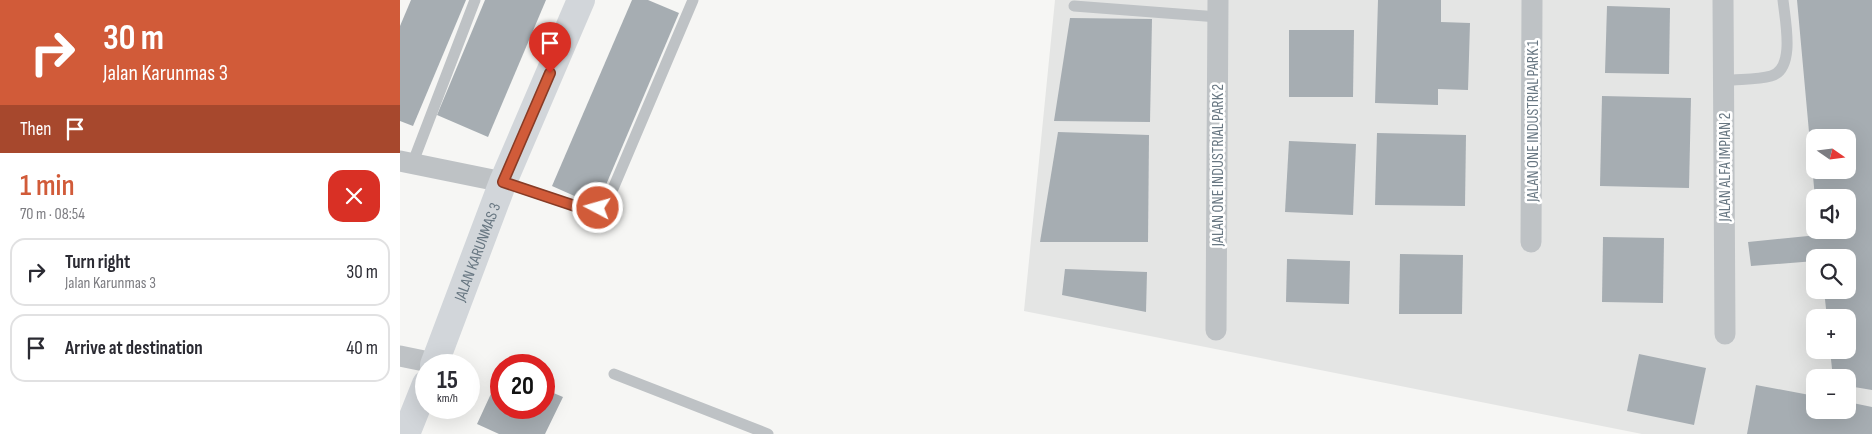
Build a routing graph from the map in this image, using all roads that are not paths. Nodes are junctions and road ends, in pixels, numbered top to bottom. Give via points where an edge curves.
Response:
1 (475, 0) edge
2 (581, 0) edge
3 (693, 0) edge
4 (1532, 0) edge
5 (1723, 0) edge
6 (1783, 0) edge
7 (1074, 6) dead end
8 (1218, 9) edge
9 (1724, 81) junction
10 (406, 162) edge
11 (503, 182) junction
12 (1531, 242) dead end
13 (1216, 330) dead end
14 (1725, 334) dead end
15 (437, 354) edge
16 (400, 356) edge
17 (415, 363) edge
18 (614, 374) dead end
19 (415, 411) edge
20 (406, 434) edge
21 (768, 434) edge

1 - 10 lane
2 - 11 street, JALAN KARUNMAS 3
3 - 11 lane via 612,191 598,208 581,208
4 - 12 street, JALAN ONE INDUSTRIAL PARK 1
5 - 9 street, JALAN ALFA IMPIAN 2
6 - 9 lane via 1787,56 1781,70 1772,76
7 - 8 lane
8 - 13 street, JALAN ONE INDUSTRIAL PARK 2
9 - 14 street, JALAN ALFA IMPIAN 2
10 - 11 street
11 - 15 street, JALAN KARUNMAS 3
16 - 17 street
18 - 21 lane
19 - 20 street, JALAN KARUNMAS 3

